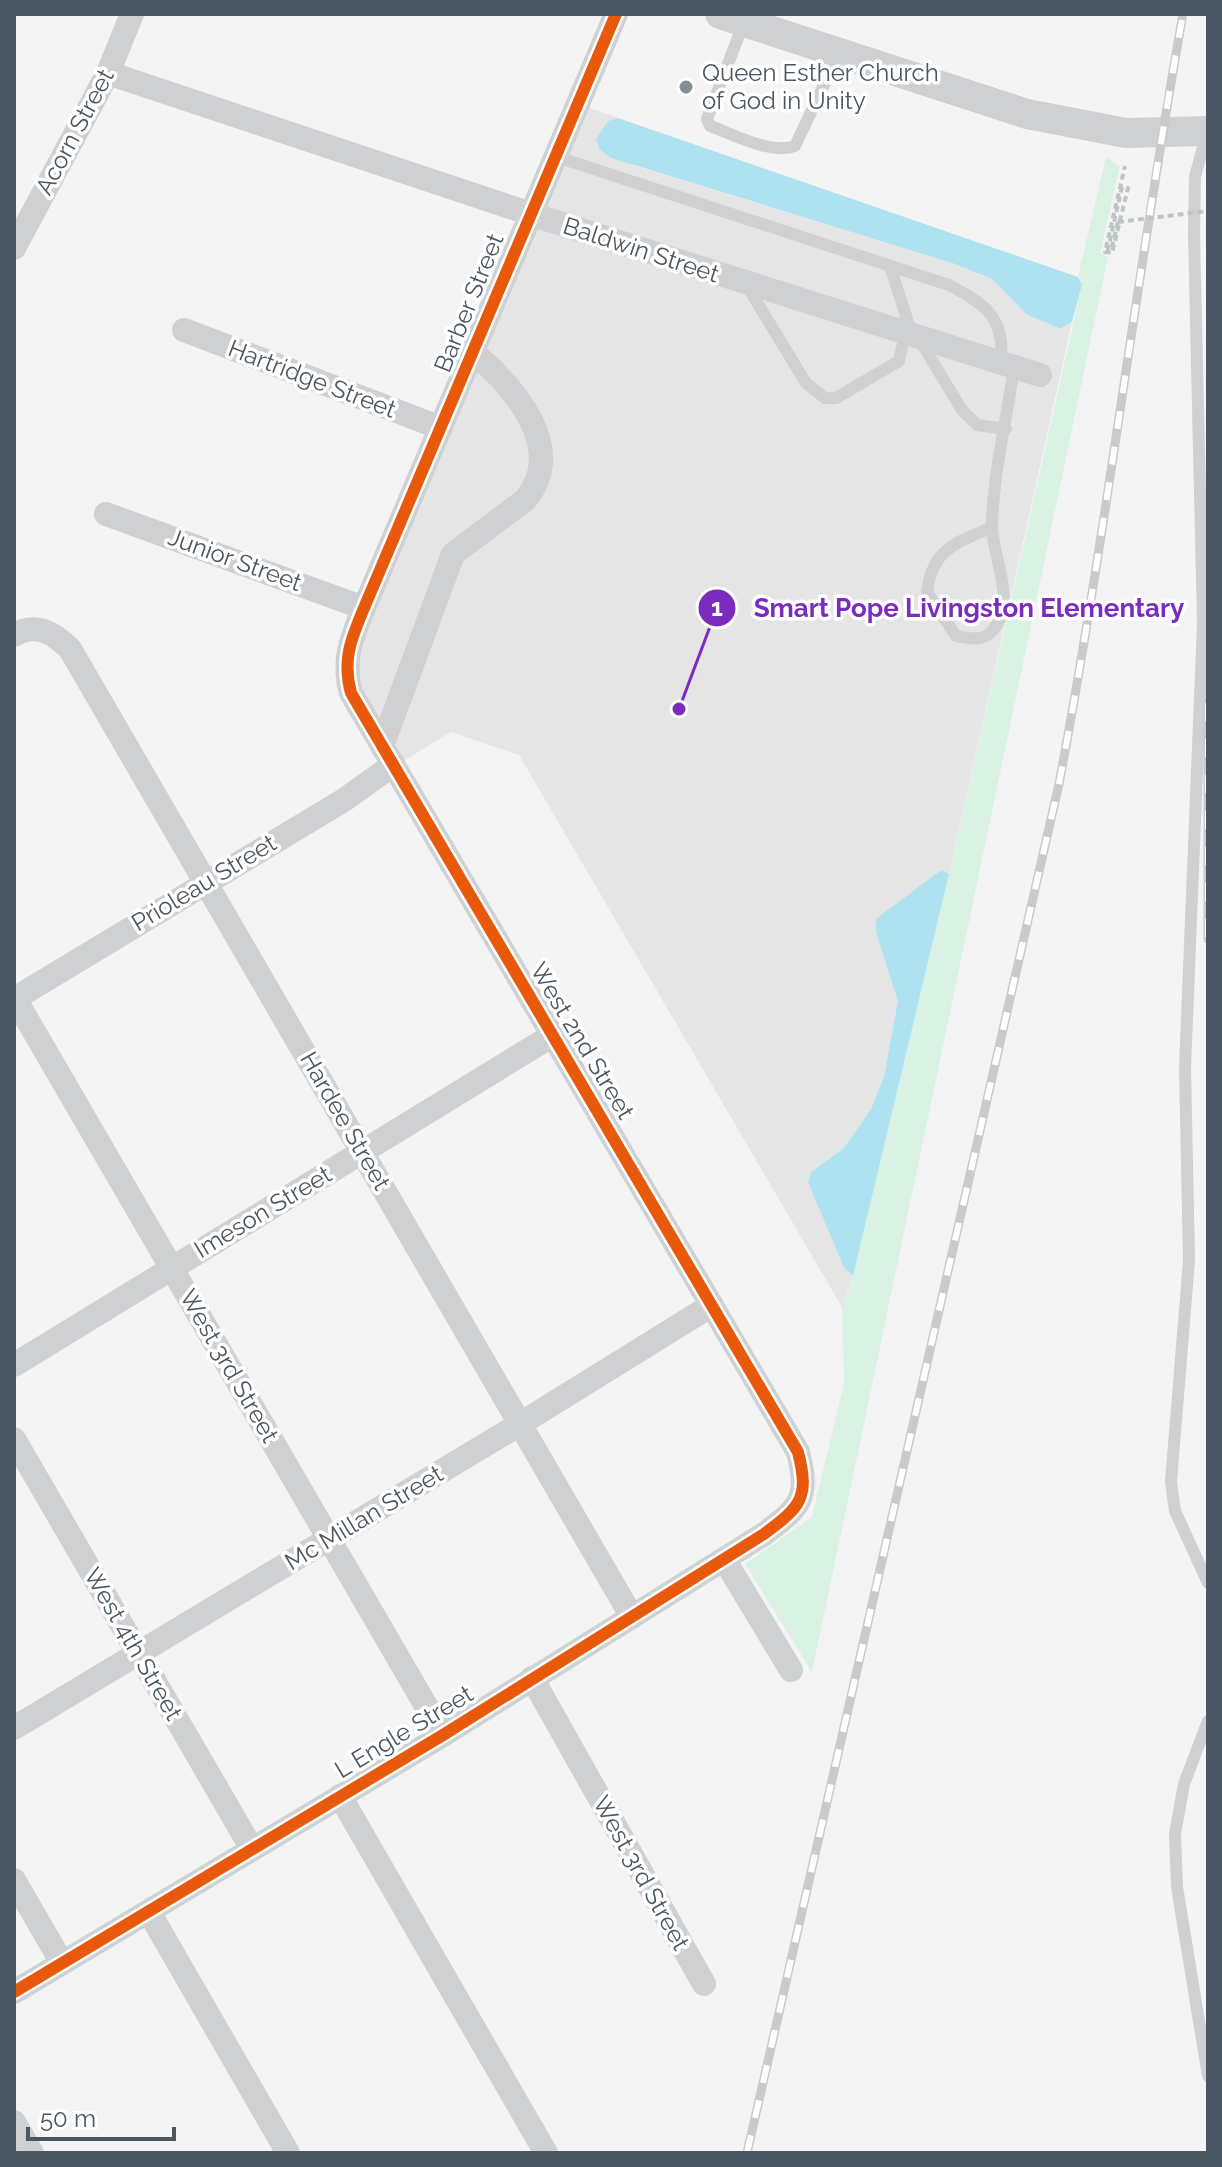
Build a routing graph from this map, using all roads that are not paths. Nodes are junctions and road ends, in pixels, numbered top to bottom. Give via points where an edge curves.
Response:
1 (132, 14) edge
2 (616, 14) edge
3 (732, 18) edge
4 (839, 53) junction
5 (108, 73) junction
6 (1208, 131) edge
7 (554, 156) junction
8 (529, 214) junction
9 (14, 246) edge
10 (890, 266) junction
11 (745, 283) junction
12 (184, 330) dead end
13 (912, 337) junction
14 (482, 360) junction
15 (1008, 366) junction
16 (1040, 375) dead end
17 (441, 428) junction
18 (1006, 429) junction
19 (106, 514) dead end
20 (992, 527) junction
21 (364, 608) junction
22 (14, 635) edge
23 (387, 756) junction
24 (206, 881) junction
25 (14, 998) edge
26 (553, 1035) junction
27 (363, 1152) junction
28 (172, 1268) junction
29 (712, 1305) junction
30 (14, 1365) edge
31 (520, 1424) junction
32 (14, 1439) edge
33 (803, 1493) joint
34 (329, 1538) junction
35 (724, 1559) junction
36 (1208, 1583) edge
37 (632, 1617) junction
38 (139, 1653) junction
39 (791, 1670) dead end
40 (532, 1678) junction
41 (1208, 1721) edge
42 (14, 1728) edge
43 (443, 1735) junction
44 (340, 1796) junction
45 (252, 1849) junction
46 (14, 1880) edge
47 (149, 1912) junction
48 (62, 1963) junction
49 (704, 1984) dead end
50 (14, 1992) edge
51 (1208, 2076) edge
52 (14, 2122) edge
53 (536, 2149) edge
54 (32, 2153) edge
55 (288, 2153) edge

1 - 5 street, Acorn Street
2 - 7 street, Barber Street
3 - 4 street
3 - 4 lane via 707,119 710,126 758,143 795,146
4 - 6 street via 1069,124 1126,133
5 - 8 street, Baldwin Street
5 - 9 street, Acorn Street
6 - 36 lane via 1195,177 1194,234 1203,623 1185,1068 1189,1260 1171,1482 1175,1511
7 - 8 street, Barber Street
7 - 10 lane
8 - 11 street, Baldwin Street
8 - 14 street, Barber Street
10 - 13 lane
10 - 15 lane via 949,285 987,311 1003,335
11 - 13 street, Baldwin Street
11 - 13 lane via 806,383 825,398 836,398 899,361
12 - 17 street, Hartridge Street
13 - 15 street, Baldwin Street
13 - 18 lane via 977,425
14 - 17 street, Barber Street
14 - 23 street via 507,382 535,428 539,473 525,500 453,554
15 - 16 street, Baldwin Street
15 - 18 lane
17 - 21 street, Barber Street
18 - 20 lane
19 - 21 street, Junior Street
20 - 20 lane via 945,550 929,568 927,592 956,636 975,640 991,633 999,617 1003,592
21 - 23 street, West 2nd Street via 347,651 345,672 351,693
22 - 24 street, Hardee Street via 34,628 49,632 70,649
23 - 24 street, Prioleau Street via 344,800
23 - 26 street, West 2nd Street
24 - 25 street, Prioleau Street
24 - 27 street, Hardee Street
25 - 28 street, West 3rd Street
26 - 27 street, Imeson Street
26 - 29 street, West 2nd Street
27 - 28 street, Imeson Street
27 - 31 street, Hardee Street
28 - 30 street, Imeson Street
28 - 34 street, West 3rd Street
29 - 31 street, Mc Millan Street
29 - 33 street, West 2nd Street via 798,1452
31 - 34 street, Mc Millan Street
31 - 37 street, Hardee Street
32 - 38 street, West 4th Street
33 - 35 street, L Engle Street via 798,1507
34 - 38 street, Mc Millan Street
34 - 43 street, West 3rd Street
35 - 37 street, L Engle Street
35 - 39 street
37 - 40 street, L Engle Street
38 - 42 street, Mc Millan Street
38 - 45 street, West 4th Street
40 - 43 street, L Engle Street
40 - 49 street, West 3rd Street
41 - 51 lane via 1184,1784 1175,1834 1177,1887
43 - 44 street, L Engle Street
44 - 45 street, L Engle Street
44 - 53 street
45 - 47 street, L Engle Street
46 - 48 street
47 - 48 street, L Engle Street
47 - 55 street
48 - 50 street, L Engle Street
52 - 54 street

